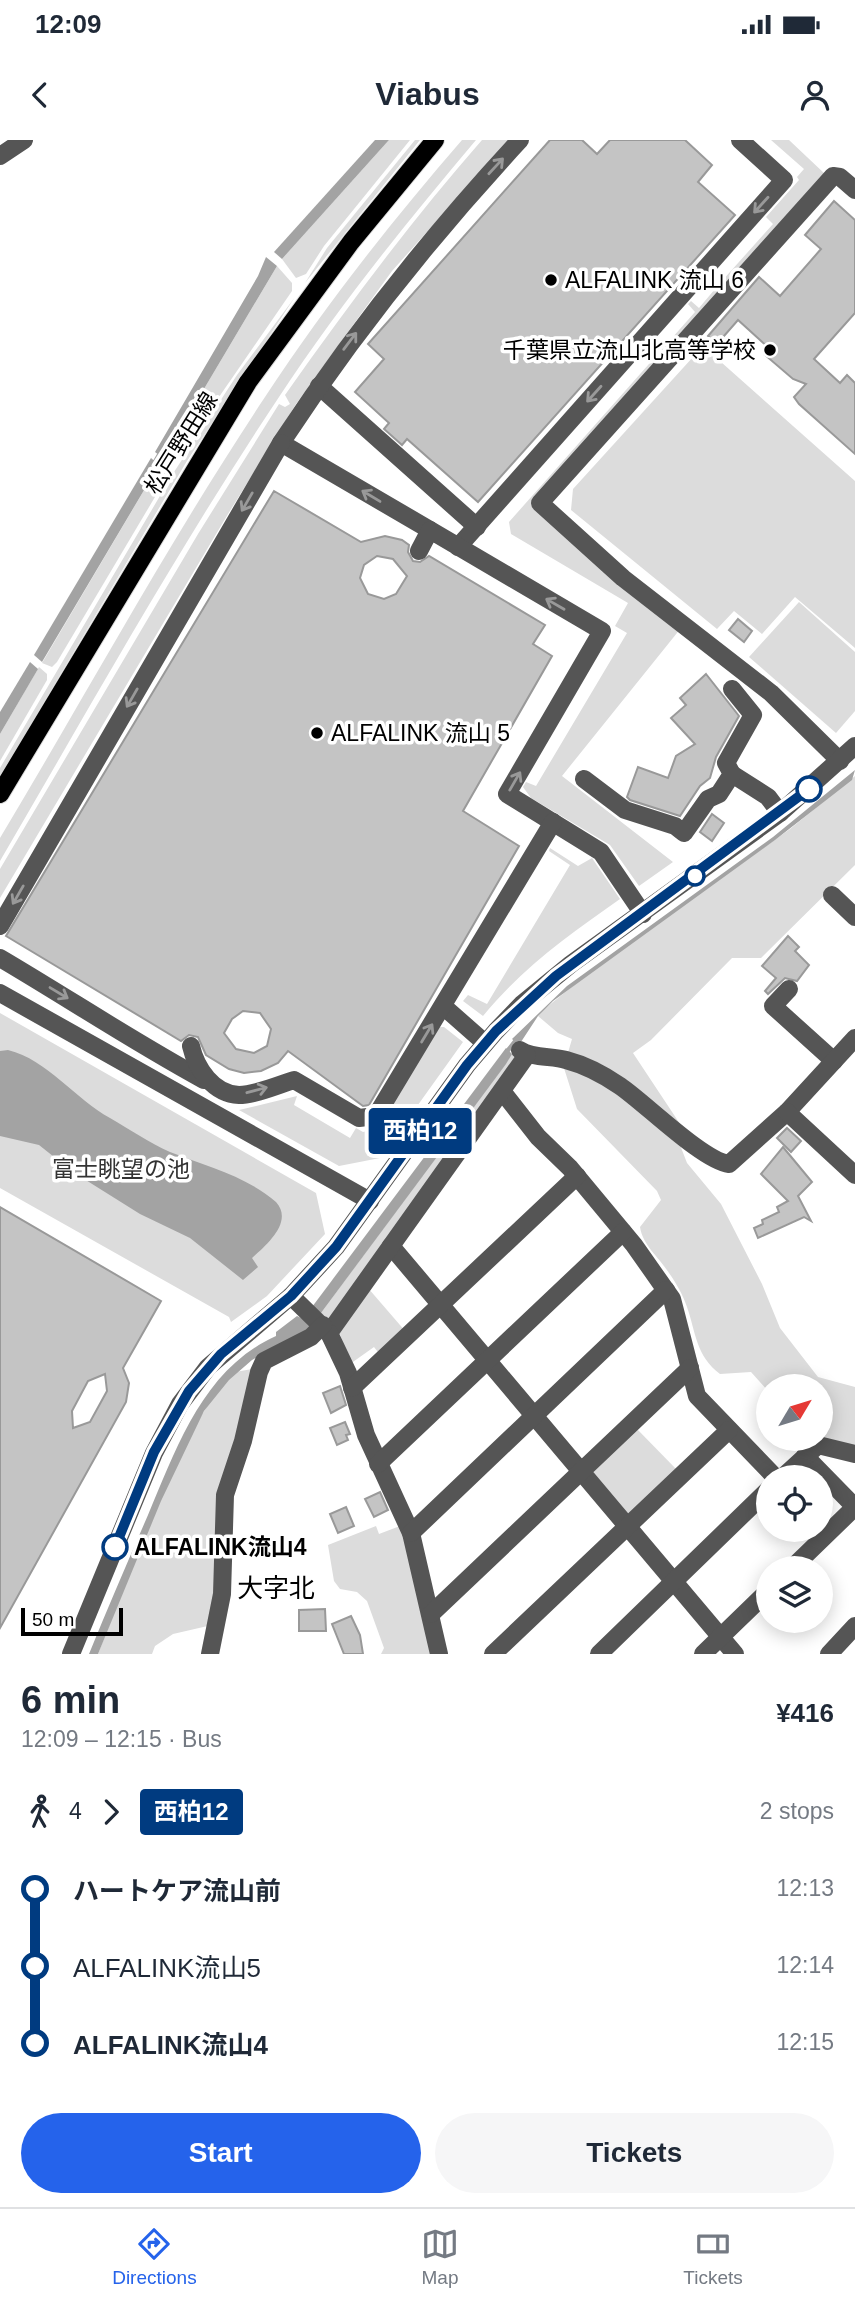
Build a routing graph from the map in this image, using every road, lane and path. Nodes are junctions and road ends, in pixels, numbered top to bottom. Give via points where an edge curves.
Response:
1 (24, 140) edge
2 (435, 140) edge
3 (520, 140) edge
4 (740, 140) edge
5 (0, 156) edge
6 (855, 190) edge
7 (319, 386) junction
8 (281, 443) junction
9 (477, 527) junction
10 (430, 530) junction
11 (458, 547) junction
12 (419, 551) dead end
13 (732, 689) dead end
14 (855, 746) edge
15 (840, 761) junction
16 (733, 774) junction
17 (584, 779) dead end
18 (0, 794) edge
19 (780, 813) junction
20 (553, 821) junction
21 (832, 895) dead end
22 (643, 914) junction
23 (855, 917) edge
24 (0, 926) edge
25 (0, 958) edge
26 (789, 989) dead end
27 (0, 993) edge
28 (443, 1006) junction
29 (855, 1038) edge
30 (485, 1043) junction
31 (191, 1046) dead end
32 (834, 1061) junction
33 (212, 1084) junction
34 (502, 1091) junction
35 (787, 1112) junction
36 (855, 1175) edge
37 (577, 1176) junction
38 (370, 1201) junction
39 (623, 1232) junction
40 (391, 1246) junction
41 (666, 1290) junction
42 (291, 1296) junction
43 (442, 1305) junction
44 (320, 1322) junction
45 (488, 1361) junction
46 (690, 1368) junction
47 (352, 1388) junction
48 (534, 1416) junction
49 (729, 1430) junction
50 (811, 1451) junction
51 (855, 1454) edge
52 (378, 1464) junction
53 (763, 1465) edge
54 (796, 1465) edge
55 (580, 1472) junction
56 (756, 1502) edge
57 (855, 1507) edge
58 (626, 1527) junction
59 (411, 1533) junction
60 (804, 1556) edge
61 (673, 1583) junction
62 (756, 1603) edge
63 (430, 1614) junction
64 (855, 1626) edge
65 (719, 1638) junction
66 (71, 1654) edge
67 (210, 1654) edge
68 (439, 1654) edge
69 (493, 1654) edge
70 (599, 1654) edge
71 (703, 1654) edge
72 (735, 1654) edge
73 (829, 1654) edge

1 - 5 street
2 - 18 main road, 松戸野田線 via 351,242 248,382
7 -> 3 street via 396,281
4 -> 9 street via 784,180
6 - 15 street via 832,176 540,503 623,578 771,693
7 - 8 street
7 - 9 street
10 -> 8 street
8 -> 24 street
9 - 11 street
10 - 11 street
10 - 12 street
20 -> 11 street via 507,794 602,631
13 - 16 street via 753,715 726,763
14 - 15 street
15 - 19 street
16 - 17 street via 684,833 625,810
16 - 19 street via 768,797
19 - 22 street
20 - 22 street via 601,852
20 - 28 street
21 - 23 street
22 - 30 street via 540,989
25 -> 33 street
26 - 32 street via 773,1006
27 - 38 street
28 - 30 street
33 -> 28 street via 238,1095 294,1080 359,1118 376,1116
29 - 32 street
30 - 38 street
31 - 33 street via 195,1065
32 - 35 street
34 - 35 street via 523,1053 564,1059 619,1086 721,1163 729,1164
34 - 37 street
34 - 40 street
35 - 36 street
37 - 39 street
37 - 43 street
38 - 42 street
39 - 41 street
39 - 45 street
40 - 43 street
40 - 44 street
41 - 46 street
41 - 48 street
42 - 44 street
42 - 66 street via 208,1367 172,1416
43 - 45 street
43 - 47 street
44 - 47 street
44 - 67 street via 311,1337 264,1360 259,1372 225,1495 222,1594
45 - 48 street
45 - 52 street
46 - 49 street via 697,1396
46 - 55 street
47 - 52 street
48 - 55 street
48 - 59 street
49 - 53 street
49 - 58 street
50 - 51 street
50 - 54 street
50 - 57 street
52 - 59 street
55 - 58 street
55 - 63 street
56 - 61 street
57 - 60 street
58 - 61 street
58 - 69 street
59 - 63 street
61 - 65 street
61 - 70 street
62 - 65 street
63 - 68 street
64 - 73 street
65 - 71 street
65 - 72 street

